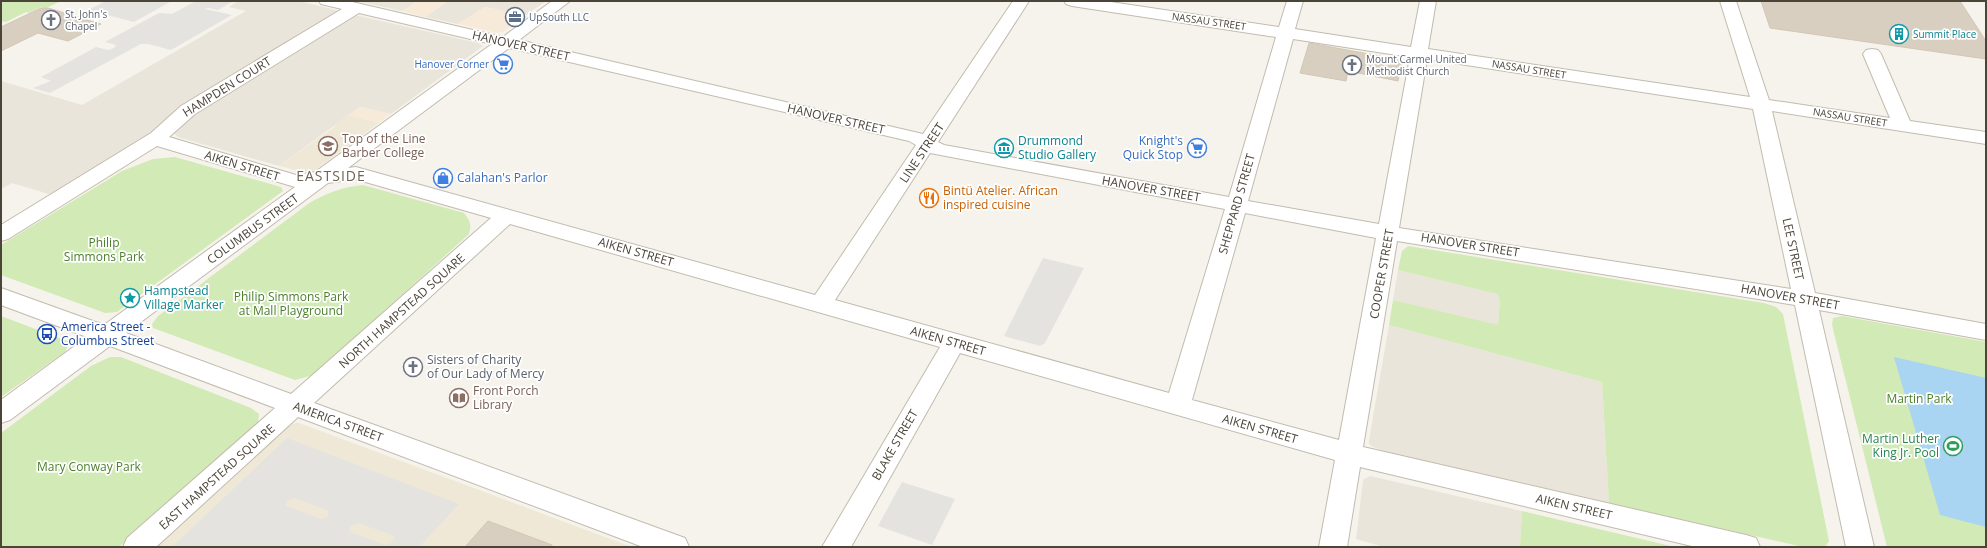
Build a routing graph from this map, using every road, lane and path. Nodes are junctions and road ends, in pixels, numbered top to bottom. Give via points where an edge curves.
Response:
1 (327, 1) edge
2 (562, 1) edge
3 (1021, 1) edge
4 (1072, 1) edge
5 (1295, 1) edge
6 (1428, 1) edge
7 (1728, 1) edge
8 (356, 8) junction
9 (1286, 32) junction
10 (506, 42) junction
11 (1419, 52) junction
12 (1872, 54) dead end
13 (1761, 102) junction
14 (1902, 125) junction
15 (1986, 138) edge
16 (154, 139) junction
17 (928, 144) junction
18 (322, 178) junction
19 (1237, 205) junction
20 (507, 215) junction
21 (1389, 233) junction
22 (1, 234) edge
23 (1, 296) edge
24 (1804, 299) junction
25 (820, 304) junction
26 (1986, 332) edge
27 (108, 335) junction
28 (954, 343) junction
29 (296, 406) junction
30 (1178, 406) junction
31 (1, 413) edge
32 (1350, 454) junction
33 (137, 547) edge
34 (675, 547) edge
35 (836, 547) edge
36 (1333, 547) edge
37 (1746, 547) edge
38 (1860, 547) edge

1 - 8 street, HANOVER STREET
2 - 10 street, COLUMBUS STREET
3 - 17 street, LINE STREET
4 - 9 street, NASSAU STREET
5 - 9 street, SHEPPARD STREET
6 - 11 street, COOPER STREET
7 - 13 street, LEE STREET
8 - 10 street, HANOVER STREET
8 - 16 street, HAMPDEN COURT via 188,110 168,130
9 - 11 street, NASSAU STREET
9 - 19 street, SHEPPARD STREET
10 - 17 street, HANOVER STREET via 915,137
10 - 18 street, COLUMBUS STREET
11 - 13 street, NASSAU STREET
11 - 21 street, COOPER STREET
12 - 14 street
13 - 14 street, NASSAU STREET
13 - 24 street, LEE STREET
14 - 15 street, NASSAU STREET
16 - 18 street, AIKEN STREET via 287,180
16 - 22 street, HAMPDEN COURT
17 - 19 street, HANOVER STREET via 938,150
17 - 25 street, LINE STREET
18 - 20 street, AIKEN STREET via 356,172
18 - 27 street, COLUMBUS STREET
19 - 21 street, HANOVER STREET
19 - 30 street, SHEPPARD STREET
20 - 25 street, AIKEN STREET
20 - 29 street, NORTH HAMPSTEAD SQUARE
21 - 24 street, HANOVER STREET
21 - 32 street, COOPER STREET
23 - 27 street, AMERICA STREET
24 - 26 street, HANOVER STREET
24 - 38 street, LEE STREET
25 - 28 street, AIKEN STREET
27 - 29 street, AMERICA STREET
27 - 31 street, COLUMBUS STREET
28 - 30 street, AIKEN STREET
28 - 35 street, BLAKE STREET
29 - 33 street, EAST HAMPSTEAD SQUARE
29 - 34 street, AMERICA STREET
30 - 32 street, AIKEN STREET
32 - 36 street, COOPER STREET
32 - 37 street, AIKEN STREET

